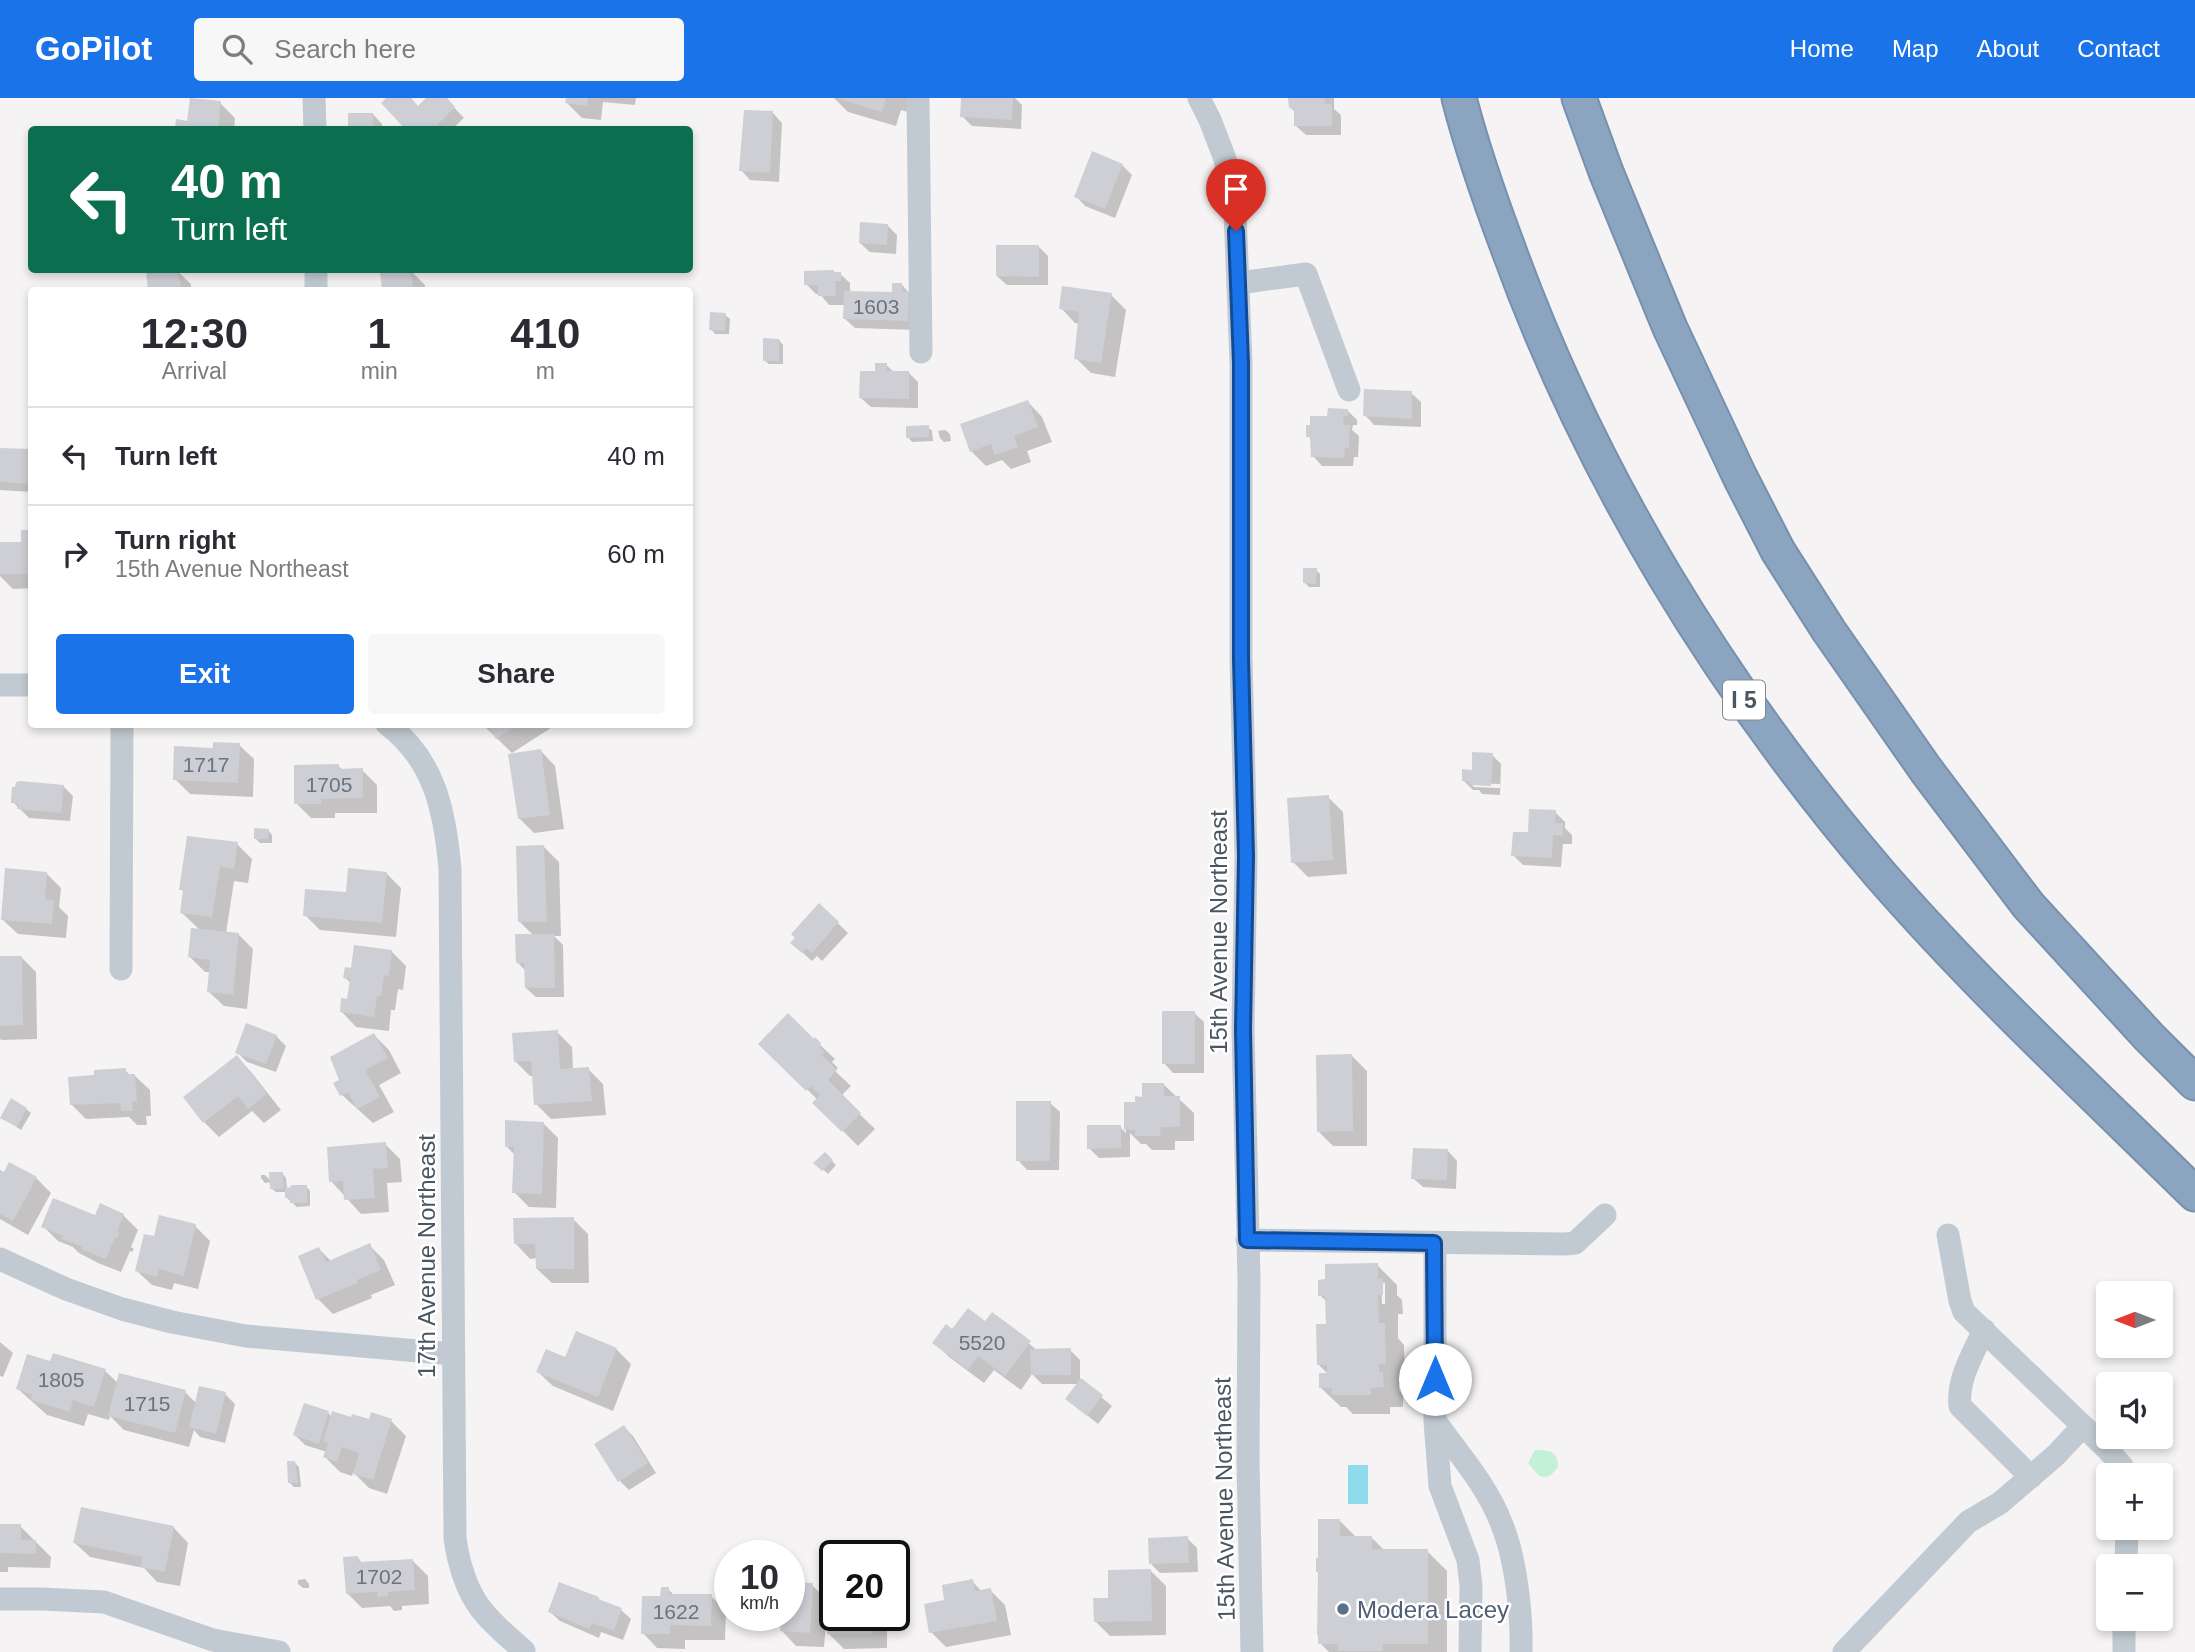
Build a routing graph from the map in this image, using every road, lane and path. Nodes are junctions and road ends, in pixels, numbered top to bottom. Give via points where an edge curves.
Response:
1 (314, 98) edge
2 (918, 98) edge
3 (1459, 98) edge
4 (1580, 98) edge
5 (1204, 102) edge
6 (315, 126) edge
7 (1238, 283) junction
8 (921, 352) dead end
9 (1349, 390) dead end
10 (0, 685) edge
11 (28, 685) edge
12 (122, 728) edge
13 (391, 728) edge
14 (121, 969) dead end
15 (2195, 1083) edge
16 (2195, 1194) edge
17 (1605, 1215) dead end
18 (1948, 1235) dead end
19 (1247, 1240) junction
20 (1434, 1243) junction
21 (0, 1259) edge
22 (1984, 1330) junction
23 (453, 1354) junction
24 (1435, 1421) junction
25 (2083, 1426) junction
26 (2120, 1463) edge
27 (2031, 1477) junction
28 (0, 1599) edge
29 (2124, 1631) edge
30 (278, 1652) edge
31 (516, 1652) edge
32 (526, 1652) edge
33 (1252, 1652) edge
34 (1470, 1652) edge
35 (1521, 1652) edge
36 (1844, 1652) edge
37 (2123, 1652) edge

1 - 6 street
2 - 8 street
3 - 16 highway, I 5 via 1490,200 1554,364 1632,521 1723,669 1772,740 1880,874 1998,1000
4 - 15 highway via 1670,328 1778,551 1918,759 2028,905
5 - 7 street, 15th Avenue Northeast via 1225,159 1235,212
7 - 9 street via 1306,274
7 - 19 street, 15th Avenue Northeast
10 - 11 street
12 - 14 street
13 - 23 street, 17th Avenue Northeast via 416,751 439,796 447,836
17 - 20 street via 1575,1243
18 - 22 street via 1964,1312
19 - 20 street
19 - 33 street, 15th Avenue Northeast
20 - 24 street
21 - 23 street via 66,1289 172,1322 246,1336
22 - 25 street
22 - 27 street via 1961,1381 1960,1406
23 - 32 street, 17th Avenue Northeast via 457,1553 480,1609
24 - 34 street via 1440,1486 1468,1560
24 - 35 street via 1475,1475 1503,1527 1516,1583
25 - 26 street
25 - 27 street
27 - 36 street via 1968,1522
28 - 30 street via 104,1602 213,1640
29 - 37 street
31 - 32 street

